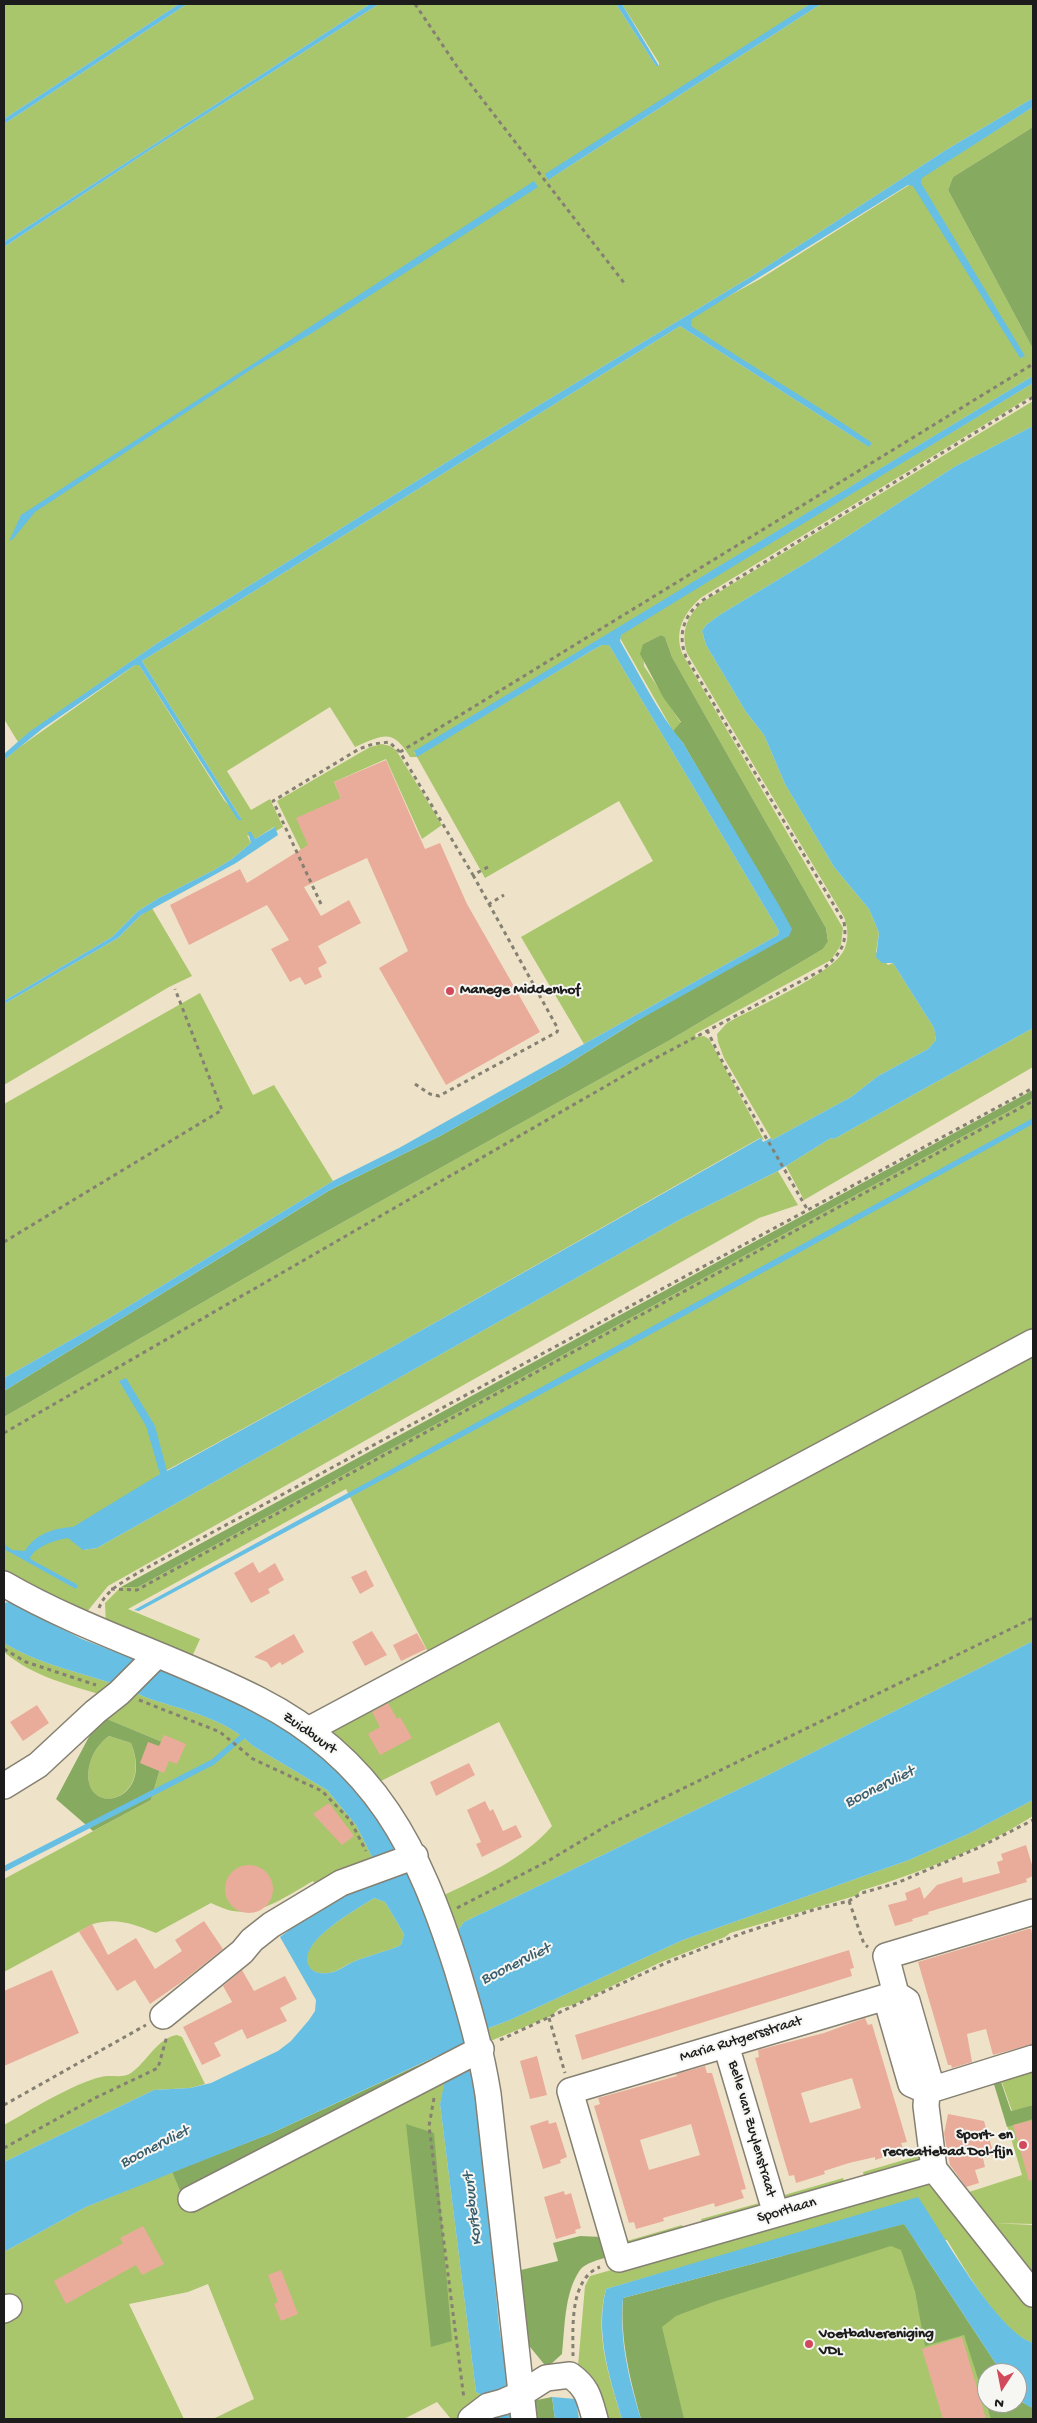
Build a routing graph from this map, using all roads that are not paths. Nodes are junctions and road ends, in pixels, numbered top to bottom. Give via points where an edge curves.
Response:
1 (1033, 1342) edge
2 (4, 1584) edge
3 (153, 1659) junction
4 (308, 1730) junction
5 (4, 1786) edge
6 (391, 1864) junction
7 (1033, 1912) edge
8 (896, 1994) junction
9 (163, 2016) road end
10 (726, 2045) junction
11 (1033, 2058) edge
12 (458, 2060) junction
13 (927, 2091) junction
14 (934, 2168) junction
15 (191, 2199) dead end
16 (776, 2214) junction
17 (619, 2260) joint
18 (1033, 2294) edge
19 (489, 2404) edge
20 (524, 2419) edge
21 (595, 2419) edge

1 - 4 street
2 - 3 street, Zuidbuurt via 46,1608
3 - 4 street, Zuidbuurt via 260,1701
3 - 5 street via 38,1764
4 - 6 street, Zuidbuurt via 339,1754 372,1790 399,1827
6 - 9 street via 341,1883 271,1924 242,1952
6 - 12 street, Zuidbuurt via 442,1926 474,2024
7 - 8 street via 886,1956
8 - 10 street, Maria Rutgersstraat
8 - 13 street via 906,2001 930,2078
10 - 16 street, Belle van Zuylenstraat
10 - 17 street, Maria Rutgersstraat via 570,2091
11 - 13 street
12 - 15 street
12 - 19 street via 488,2094
13 - 14 street
14 - 16 street, Sportlaan
14 - 18 street
16 - 17 street, Sportlaan
19 - 20 street
19 - 21 street via 546,2378 570,2375 582,2384

